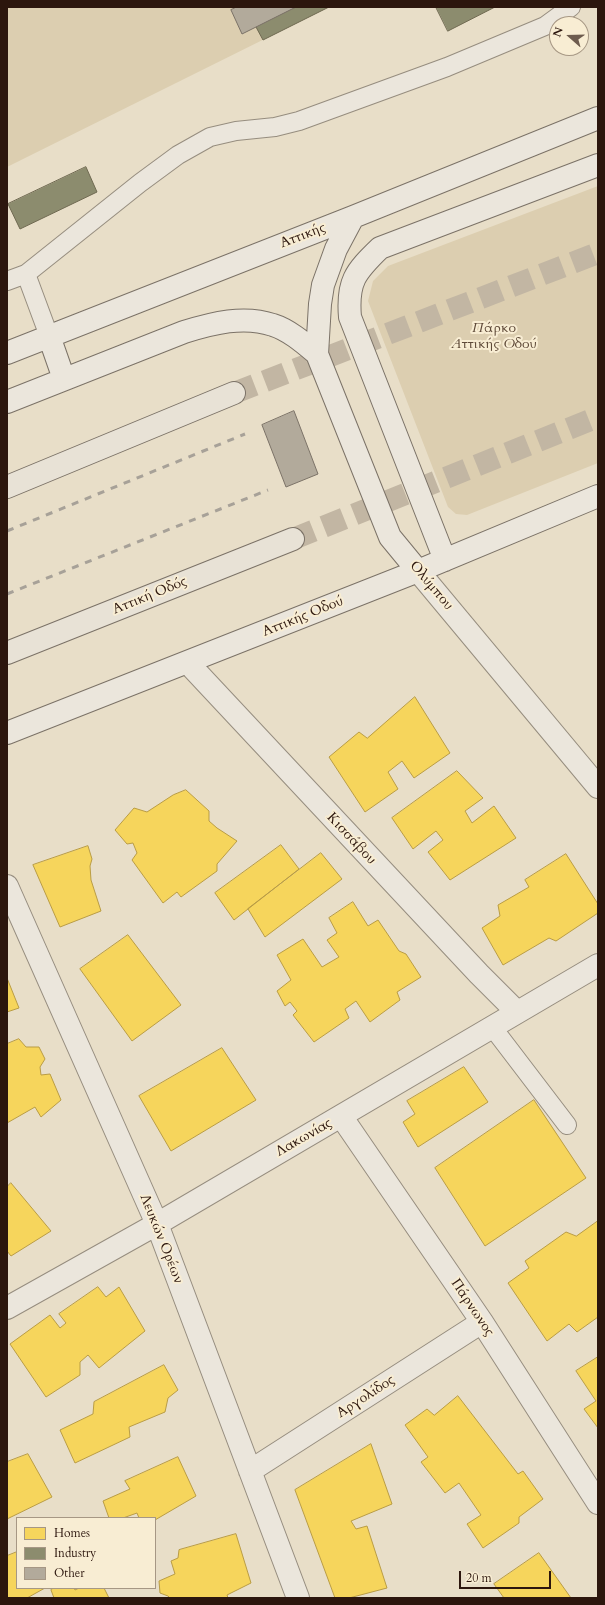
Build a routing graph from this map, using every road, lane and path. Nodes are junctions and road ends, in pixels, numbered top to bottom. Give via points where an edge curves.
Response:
1 (571, 7) edge
2 (598, 118) edge
3 (598, 165) edge
4 (353, 217) junction
5 (26, 274) junction
6 (7, 281) edge
7 (49, 336) junction
8 (7, 353) edge
9 (317, 354) junction
10 (64, 379) junction
11 (234, 393) tunnel mouth
12 (7, 402) edge
13 (7, 487) edge
14 (598, 496) edge
15 (293, 539) tunnel mouth
16 (445, 560) junction
17 (418, 571) junction
18 (7, 653) edge
19 (188, 663) junction
20 (7, 733) edge
21 (598, 787) edge
22 (7, 886) edge
23 (598, 965) edge
24 (517, 1012) junction
25 (493, 1028) junction
26 (341, 1116) junction
27 (567, 1125) dead end
28 (157, 1224) junction
29 (7, 1308) edge
30 (482, 1322) junction
31 (250, 1471) junction
32 (598, 1502) edge
33 (298, 1598) edge

1 - 5 lane via 545,26 448,67 299,122 210,137 178,155 140,183
2 - 4 street, Αττικής
3 - 16 street via 380,248 364,262 353,278 349,298 350,317
4 - 7 street, Αττικής
4 - 9 street via 336,249 323,285
5 - 6 lane
5 - 7 lane
7 - 8 street, Αττικής
7 - 10 street
9 - 10 street via 291,334 274,325 242,320 214,322
9 - 17 street, Ολύμπου via 390,537
10 - 12 street
11 - 13 highway
14 - 16 street, Αττικής Οδού
15 - 18 highway, Αττική Οδός
16 - 17 street, Αττικής Οδού
17 - 19 street, Αττικής Οδού
17 - 21 street, Ολύμπου
19 - 20 street, Αττικής Οδού
19 - 24 street, Κισσάβου
22 - 28 street, Λευκών Ορέων
23 - 24 street, Λακωνίας
24 - 25 street, Λακωνίας
25 - 26 street, Λακωνίας
25 - 27 lane
26 - 28 street, Λακωνίας
26 - 30 street, Πάρνωνος
28 - 29 street, Λακωνίας
28 - 31 street, Λευκών Ορέων
30 - 31 street, Αργολίδος
30 - 32 street, Πάρνωνος
31 - 33 street, Λευκών Ορέων

